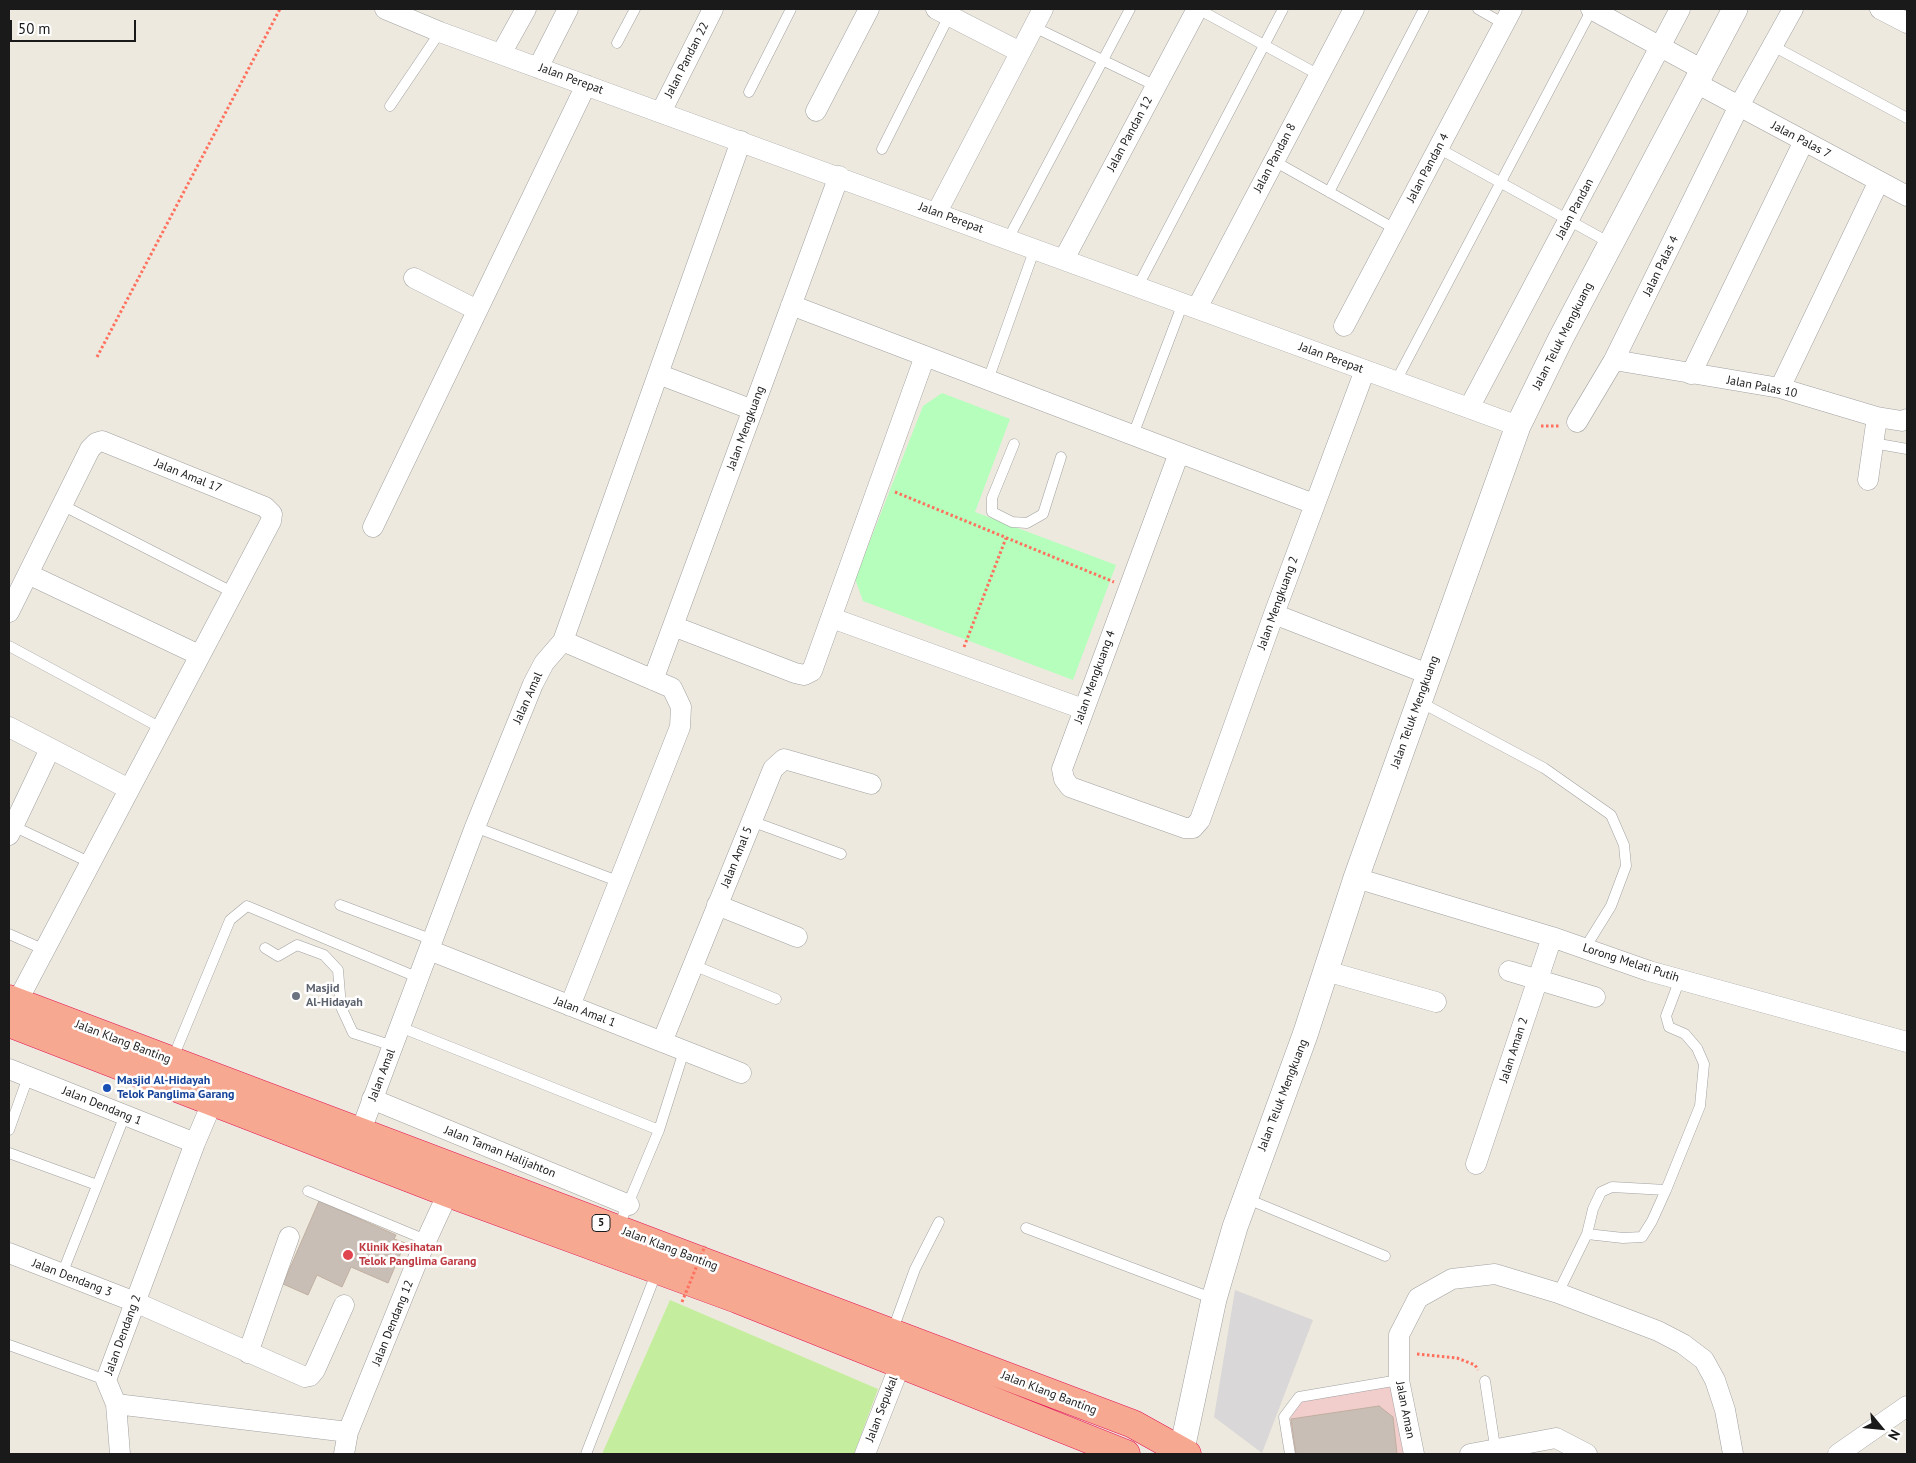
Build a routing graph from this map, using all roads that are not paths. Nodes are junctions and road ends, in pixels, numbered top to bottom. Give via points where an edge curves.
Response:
1 (385, 9) edge
2 (526, 9) edge
3 (568, 9) edge
4 (635, 9) edge
5 (713, 9) edge
6 (791, 9) edge
7 (869, 9) edge
8 (1043, 9) edge
9 (1130, 9) edge
10 (1198, 9) edge
11 (1283, 9) edge
12 (1354, 9) edge
13 (1424, 9) edge
14 (1478, 9) edge
15 (1592, 9) edge
16 (1680, 9) edge
17 (1735, 9) edge
18 (1793, 9) edge
19 (1880, 9) edge
20 (943, 12) edge
21 (1508, 16) edge
22 (1907, 23) edge
23 (1034, 27) junction
24 (440, 32) junction
25 (617, 43) dead end
26 (1264, 44) junction
27 (1773, 46) junction
28 (1660, 47) junction
29 (1020, 52) junction
30 (501, 54) junction
31 (1103, 60) junction
32 (538, 68) junction
33 (1319, 75) junction
34 (1699, 76) junction
35 (586, 85) junction
36 (1156, 86) junction
37 (749, 92) dead end
38 (390, 106) dead end
39 (1739, 106) junction
40 (816, 111) dead end
41 (661, 112) junction
42 (1907, 118) edge
43 (741, 141) junction
44 (1804, 141) junction
45 (1438, 148) junction
46 (882, 150) dead end
47 (1274, 161) junction
48 (839, 176) junction
49 (1878, 181) junction
50 (1501, 182) junction
51 (1329, 192) junction
52 (1907, 196) edge
53 (937, 212) junction
54 (1569, 220) junction
55 (1395, 229) junction
56 (1008, 239) junction
57 (1611, 244) junction
58 (1035, 248) junction
59 (1064, 259) junction
60 (414, 278) dead end
61 (1138, 286) junction
62 (791, 305) junction
63 (1190, 306) junction
64 (477, 310) junction
65 (1344, 326) dead end
66 (925, 356) junction
67 (1614, 360) junction
68 (1365, 370) junction
69 (658, 374) junction
70 (1691, 374) junction
71 (988, 380) junction
72 (1396, 381) junction
73 (1780, 388) junction
74 (1469, 408) junction
75 (753, 410) junction
76 (1877, 417) junction
77 (1907, 419) edge
78 (1578, 422) road end
79 (1518, 426) junction
80 (1132, 435) junction
81 (1873, 443) junction
82 (1014, 444) dead end
83 (1907, 449) edge
84 (1179, 453) junction
85 (1060, 457) dead end
86 (1868, 480) dead end
87 (1314, 504) junction
88 (62, 505) junction
89 (372, 527) dead end
90 (28, 574) junction
91 (232, 592) junction
92 (9, 612) edge
93 (1274, 614) junction
94 (832, 618) junction
95 (673, 626) junction
96 (563, 641) junction
97 (9, 646) edge
98 (199, 655) junction
99 (1428, 674) junction
100 (653, 680) junction
101 (1419, 701) junction
102 (1083, 709) junction
103 (9, 727) edge
104 (161, 728) junction
105 (50, 748) junction
106 (871, 784) dead end
107 (130, 789) junction
108 (751, 821) junction
109 (475, 827) junction
110 (1185, 828) joint
111 (11, 831) edge
112 (841, 854) dead end
113 (90, 863) junction
114 (1356, 878) junction
115 (620, 882) junction
116 (340, 905) dead end
117 (717, 905) junction
118 (9, 934) edge
119 (797, 937) dead end
120 (1552, 937) junction
121 (431, 945) junction
122 (265, 948) dead end
123 (1585, 948) junction
124 (45, 950) junction
125 (693, 965) junction
126 (1326, 971) junction
127 (1509, 971) dead end
128 (419, 978) junction
129 (1680, 979) junction
130 (1538, 980) junction
131 (1595, 997) dead end
132 (776, 999) dead end
133 (1436, 1002) dead end
134 (570, 1006) junction
135 (12, 1008) edge
136 (400, 1027) junction
137 (662, 1042) junction
138 (1907, 1042) edge
139 (393, 1046) junction
140 (684, 1051) junction
141 (172, 1061) junction
142 (9, 1069) edge
143 (741, 1073) dead end
144 (28, 1077) junction
145 (372, 1100) junction
146 (212, 1103) junction
147 (125, 1115) junction
148 (9, 1130) edge
149 (659, 1130) junction
150 (360, 1133) junction
151 (195, 1143) junction
152 (9, 1153) edge
153 (1476, 1164) dead end
154 (97, 1185) junction
155 (1666, 1190) junction
156 (308, 1191) dead end
157 (448, 1193) junction
158 (1245, 1198) junction
159 (623, 1217) junction
160 (939, 1222) dead end
161 (1026, 1228) dead end
162 (1587, 1234) junction
163 (289, 1237) dead end
164 (426, 1240) junction
165 (9, 1253) edge
166 (1385, 1256) dead end
167 (658, 1270) junction
168 (62, 1274) junction
169 (1558, 1293) junction
170 (1214, 1299) junction
171 (135, 1302) junction
172 (344, 1305) dead end
173 (892, 1333) junction
174 (9, 1346) edge
175 (248, 1352) junction
176 (900, 1364) junction
177 (106, 1380) junction
178 (1398, 1380) junction
179 (1485, 1381) road end
180 (116, 1404) junction
181 (1907, 1406) edge
182 (348, 1432) junction
183 (1496, 1452) edge
184 (1183, 1453) edge
185 (120, 1454) edge
186 (344, 1454) edge
187 (586, 1454) edge
188 (865, 1454) edge
189 (1126, 1454) edge
190 (1290, 1454) edge
191 (1414, 1454) edge
192 (1470, 1454) edge
193 (1587, 1454) edge
194 (1733, 1454) edge
195 (1838, 1454) edge

1 - 24 street, Jalan Perepat
2 - 30 street
3 - 32 street
4 - 25 lane
5 - 41 street, Jalan Pandan 22
6 - 37 lane
7 - 40 street
8 - 23 street
9 - 31 lane
10 - 26 lane
10 - 36 street, Jalan Pandan 12
11 - 26 lane
12 - 33 street, Jalan Pandan 8
13 - 51 lane
14 - 21 lane
15 - 28 street, Jalan Palas 7
15 - 50 lane
16 - 28 street, Jalan Pandan
17 - 34 street, Jalan Teluk Mengkuang
18 - 27 street, Jalan Palas 4
19 - 22 street
20 - 29 street
20 - 46 lane
21 - 45 street, Jalan Pandan 4
23 - 29 street
23 - 31 lane
24 - 30 street, Jalan Perepat
24 - 38 lane
26 - 33 lane
26 - 61 lane
27 - 39 street, Jalan Palas 4
27 - 42 lane
28 - 34 street, Jalan Palas 7
28 - 54 street, Jalan Pandan
29 - 53 street
30 - 32 street, Jalan Perepat
31 - 36 lane
31 - 56 lane
32 - 35 street, Jalan Perepat
33 - 47 street, Jalan Pandan 8
34 - 39 street, Jalan Palas 7
34 - 57 street, Jalan Teluk Mengkuang
35 - 41 street, Jalan Perepat
35 - 64 street
36 - 59 street, Jalan Pandan 12
39 - 44 street, Jalan Palas 7
39 - 67 street, Jalan Palas 4
41 - 43 street, Jalan Perepat
43 - 48 street, Jalan Perepat
43 - 69 street
44 - 49 street, Jalan Palas 7
44 - 70 street
45 - 50 lane
45 - 55 street, Jalan Pandan 4
47 - 51 lane
47 - 63 street, Jalan Pandan 8
48 - 53 street, Jalan Perepat
48 - 62 street, Jalan Mengkuang
49 - 52 street, Jalan Palas 7
49 - 73 street
50 - 54 lane
50 - 72 lane
51 - 55 lane
53 - 56 street, Jalan Perepat
54 - 57 lane
54 - 74 street, Jalan Pandan
55 - 65 street, Jalan Pandan 4
56 - 58 street, Jalan Perepat
57 - 79 street, Jalan Teluk Mengkuang
58 - 59 street, Jalan Perepat
58 - 71 lane
59 - 61 street, Jalan Perepat
60 - 64 street
61 - 63 street, Jalan Perepat
62 - 66 street
62 - 75 street, Jalan Mengkuang
63 - 68 street, Jalan Perepat
63 - 80 lane
64 - 89 street
66 - 71 street
66 - 94 street
67 - 70 street, Jalan Palas 10
67 - 78 street, Jalan Palas 4
68 - 72 street, Jalan Perepat
68 - 87 street, Jalan Mengkuang 2
69 - 75 street
69 - 96 street
70 - 73 street, Jalan Palas 10
71 - 80 street
72 - 74 street, Jalan Perepat
73 - 76 street, Jalan Palas 10
74 - 79 street, Jalan Perepat
75 - 95 street, Jalan Mengkuang
76 - 77 street, Jalan Palas 10
76 - 81 street
79 - 99 street, Jalan Teluk Mengkuang
80 - 84 street
81 - 83 lane
81 - 86 street
82 - 85 lane via 992,498 992,512 1012,522 1027,523 1043,514
84 - 87 street
84 - 102 street, Jalan Mengkuang 4
87 - 93 street, Jalan Mengkuang 2
88 - 90 street
88 - 91 lane
88 - 91 street, Jalan Amal 17 via 90,449 102,442 265,507 272,514 271,521
90 - 92 street
90 - 98 street
91 - 98 street
93 - 99 street
93 - 110 street, Jalan Mengkuang 2 via 1200,820 1193,828
94 - 95 street via 812,671 804,675
94 - 102 street
95 - 100 street, Jalan Mengkuang
96 - 100 street
96 - 109 street, Jalan Amal via 544,663 533,684
97 - 104 lane
98 - 104 street
99 - 101 street, Jalan Teluk Mengkuang
100 - 115 street via 672,688 680,707 680,727
101 - 114 street, Jalan Teluk Mengkuang
101 - 123 lane via 1544,768 1612,815 1624,845 1626,866 1612,906
102 - 110 street, Jalan Mengkuang 4 via 1062,769 1070,787
103 - 105 street
104 - 107 street
105 - 107 street
105 - 111 street
106 - 108 street, Jalan Amal 5 via 784,759 772,769
107 - 113 street
108 - 112 lane
108 - 117 street, Jalan Amal 5
109 - 115 lane
109 - 121 street, Jalan Amal
111 - 113 lane
113 - 124 street
114 - 120 street, Lorong Melati Putih
114 - 126 street, Jalan Teluk Mengkuang
115 - 134 street
116 - 121 lane
117 - 119 street
117 - 125 street, Jalan Amal 5
118 - 124 lane
120 - 123 street, Lorong Melati Putih
120 - 130 street, Jalan Aman 2
121 - 128 street, Jalan Amal
121 - 134 street, Jalan Amal 1
122 - 139 lane via 278,956 297,945 324,955 338,970 341,1007 353,1033
123 - 129 street, Lorong Melati Putih
124 - 135 street
125 - 132 lane
125 - 137 street, Jalan Amal 5
126 - 133 street
126 - 158 street, Jalan Teluk Mengkuang
127 - 130 street
128 - 136 street, Jalan Amal
128 - 141 lane via 247,906 230,920
129 - 138 street, Lorong Melati Putih
129 - 155 lane via 1666,1016 1669,1027 1685,1034 1697,1048 1704,1064 1700,1106
130 - 131 street
130 - 153 street, Jalan Aman 2
134 - 137 street, Jalan Amal 1
135 - 141 highway, Jalan Klang Banting / 5
135 - 146 highway, Jalan Klang Banting / 5
136 - 139 street, Jalan Amal
136 - 149 lane
137 - 140 street, Jalan Amal 1
139 - 145 street, Jalan Amal
140 - 143 street, Jalan Amal 1
140 - 149 lane
141 - 150 highway, Jalan Klang Banting / 5
142 - 144 street, Jalan Dendang 1
144 - 147 street, Jalan Dendang 1
144 - 148 lane
145 - 150 street, Jalan Amal
145 - 159 street, Jalan Taman Halijahton
146 - 151 street, Jalan Dendang 2
146 - 157 highway, Jalan Klang Banting / 5
147 - 151 street, Jalan Dendang 1
147 - 154 lane
149 - 159 lane
150 - 159 highway, Jalan Klang Banting / 5
151 - 171 street, Jalan Dendang 2
152 - 154 lane
154 - 168 lane
155 - 162 lane via 1642,1237
155 - 162 lane via 1612,1187 1601,1192
156 - 164 lane
157 - 164 street, Jalan Dendang 12
157 - 167 highway, Jalan Klang Banting / 5
158 - 166 lane
158 - 170 street, Jalan Teluk Mengkuang
159 - 173 highway, Jalan Klang Banting / 5
160 - 173 lane via 915,1269
161 - 170 lane
162 - 169 lane
163 - 175 street
164 - 182 street, Jalan Dendang 12
165 - 168 street, Jalan Dendang 3
167 - 176 highway, Jalan Klang Banting / 5
167 - 187 lane
168 - 171 street, Jalan Dendang 3
169 - 178 street, Jalan Aman via 1495,1274 1452,1279 1418,1298 1399,1344
169 - 194 street via 1658,1330 1704,1360 1725,1410
170 - 184 street, Jalan Teluk Mengkuang
171 - 175 street, Jalan Dendang 3
171 - 177 street, Jalan Dendang 2
172 - 175 street, Jalan Dendang 3 via 310,1376 305,1377
173 - 184 highway, Jalan Klang Banting / 5 via 1133,1424
174 - 177 lane
176 - 188 street, Jalan Sepukal
176 - 189 highway, Jalan Klang Banting / 5
177 - 180 street, Jalan Dendang 2
178 - 190 lane via 1298,1397 1284,1417
178 - 191 street, Jalan Aman
179 - 183 lane
180 - 182 street
180 - 185 street, Jalan Dendang 2
181 - 195 street
182 - 186 street, Jalan Dendang 12
183 - 192 street
183 - 193 street via 1556,1438

